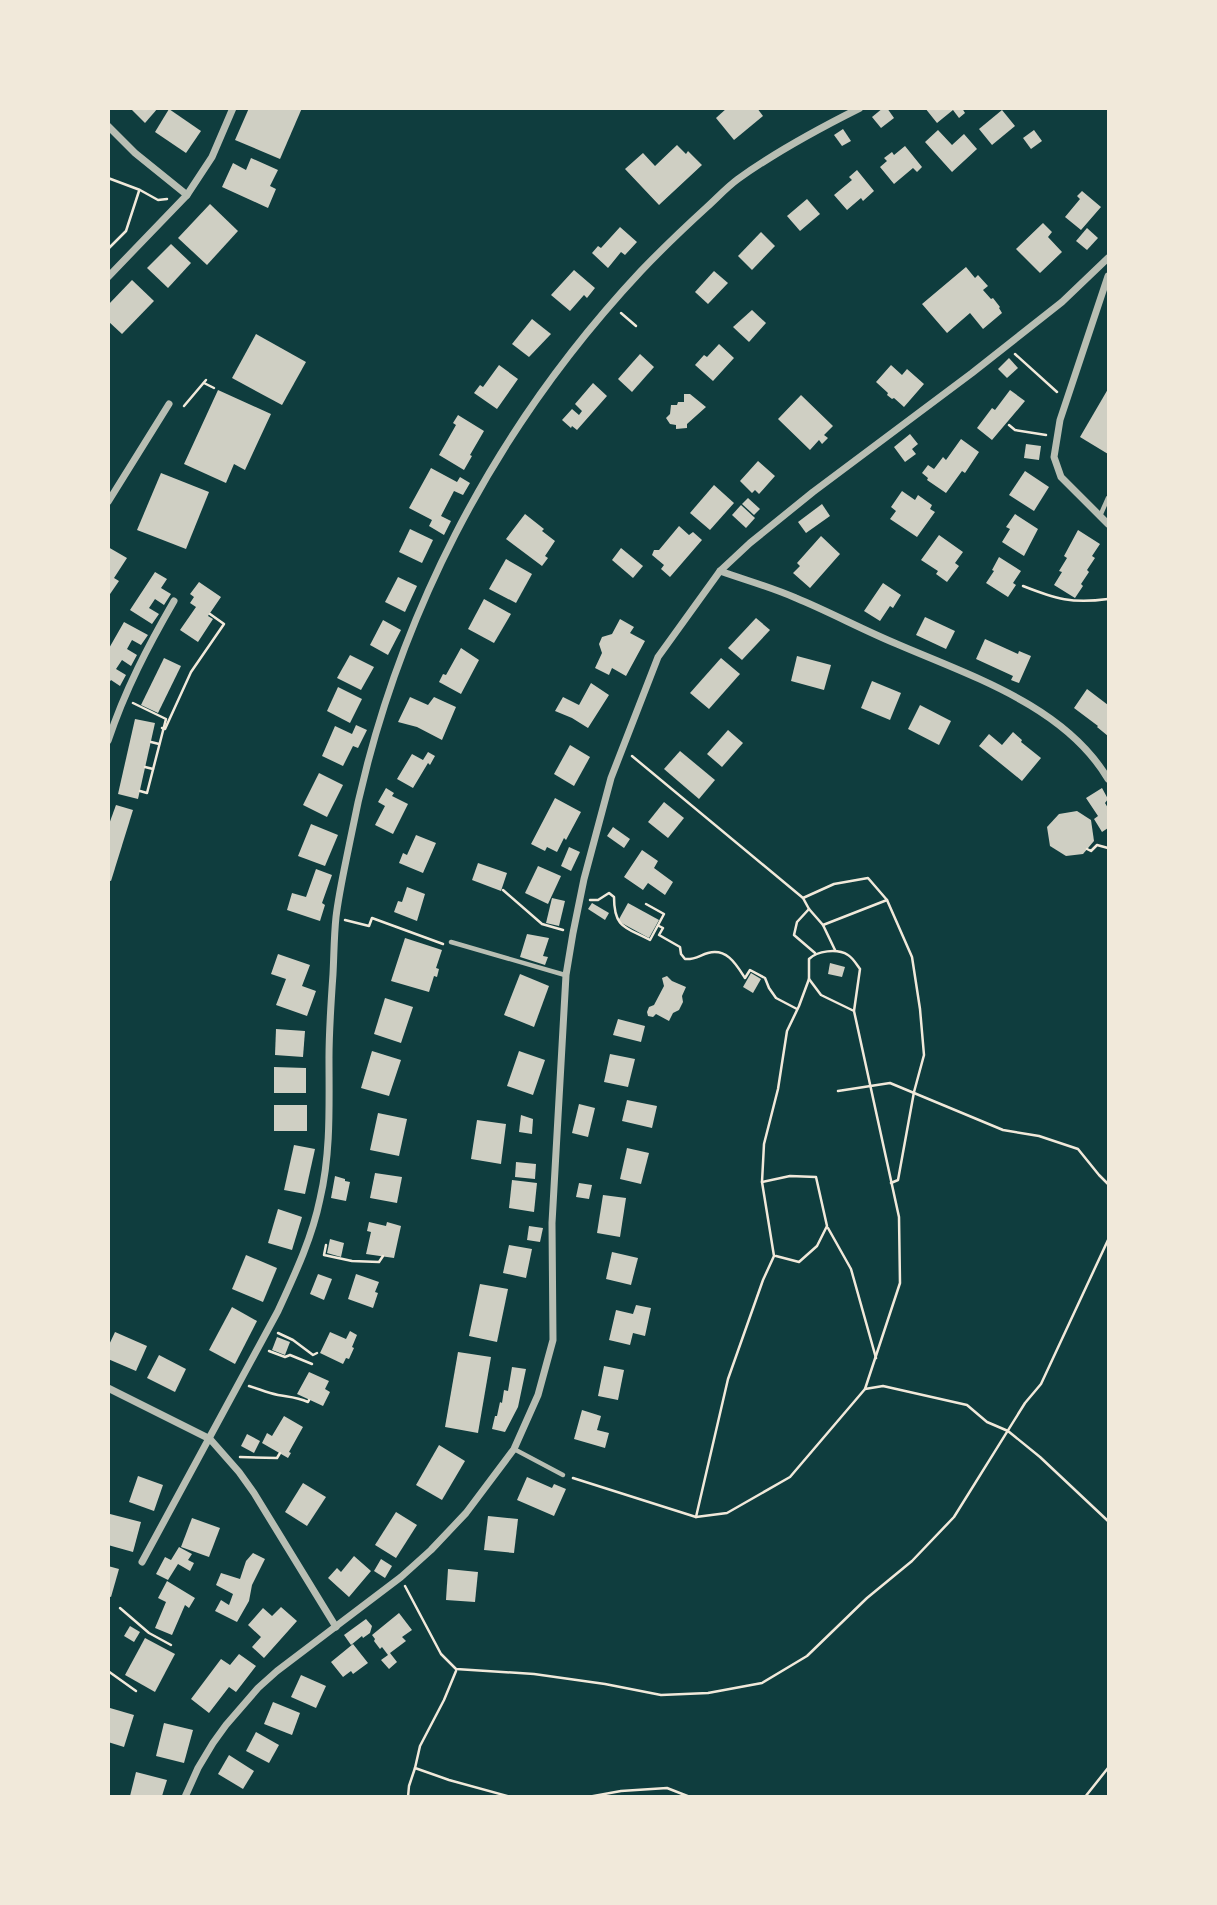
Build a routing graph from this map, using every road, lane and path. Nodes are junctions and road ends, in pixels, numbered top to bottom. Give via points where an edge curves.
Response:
1 (233, 108) edge
2 (860, 108) edge
3 (108, 126) edge
4 (108, 178) edge
5 (139, 190) junction
6 (186, 196) junction
7 (108, 249) edge
8 (1108, 258) edge
9 (1108, 276) edge
10 (108, 277) edge
11 (631, 321) dead end
12 (636, 326) dead end
13 (1017, 355) dead end
14 (215, 387) dead end
15 (1058, 393) dead end
16 (169, 404) dead end
17 (184, 406) dead end
18 (1009, 425) dead end
19 (1056, 437) junction
20 (1108, 498) edge
21 (108, 502) edge
22 (1100, 517) junction
23 (1108, 524) edge
24 (720, 571) junction
25 (1023, 586) dead end
26 (1108, 599) edge
27 (174, 601) dead end
28 (210, 614) dead end
29 (128, 712) dead end
30 (162, 729) junction
31 (108, 741) edge
32 (151, 742) dead end
33 (159, 744) junction
34 (621, 747) junction
35 (145, 767) dead end
36 (153, 769) junction
37 (1108, 779) edge
38 (140, 792) dead end
39 (1108, 848) edge
40 (1087, 849) dead end
41 (503, 890) dead end
42 (803, 898) junction
43 (592, 900) dead end
44 (887, 900) junction
45 (646, 904) dead end
46 (809, 909) junction
47 (336, 918) junction
48 (823, 925) junction
49 (659, 926) junction
50 (573, 933) junction
51 (449, 944) joint
52 (836, 952) junction
53 (815, 953) junction
54 (566, 975) junction
55 (809, 979) junction
56 (798, 1009) junction
57 (854, 1011) junction
58 (870, 1085) junction
59 (838, 1091) dead end
60 (914, 1092) junction
61 (762, 1182) junction
62 (891, 1183) junction
63 (1108, 1184) edge
64 (827, 1226) junction
65 (1108, 1240) edge
66 (326, 1245) dead end
67 (383, 1256) dead end
68 (774, 1256) junction
69 (269, 1329) junction
70 (260, 1346) junction
71 (317, 1353) dead end
72 (876, 1359) junction
73 (312, 1364) dead end
74 (241, 1382) junction
75 (108, 1388) edge
76 (865, 1389) junction
77 (309, 1400) dead end
78 (1008, 1431) junction
79 (210, 1439) junction
80 (513, 1449) junction
81 (280, 1453) dead end
82 (240, 1457) dead end
83 (563, 1475) joint
84 (696, 1517) junction
85 (1108, 1521) edge
86 (142, 1562) dead end
87 (401, 1577) junction
88 (120, 1608) dead end
89 (337, 1627) junction
90 (171, 1645) dead end
91 (456, 1670) junction
92 (108, 1671) edge
93 (136, 1691) dead end
94 (415, 1768) junction
95 (1108, 1768) edge
96 (185, 1797) edge
97 (408, 1797) edge
98 (511, 1797) edge
99 (559, 1797) edge
100 (574, 1797) edge
101 (589, 1797) edge
102 (690, 1797) edge
103 (1085, 1797) edge

1 - 6 street via 212,157
2 - 47 street via 806,135 736,180 667,244 553,375 495,461 432,579 405,642 360,790
3 - 6 street
4 - 5 path
5 - 6 path via 158,200
5 - 7 path via 126,231
6 - 10 street
8 - 24 street via 1062,302 813,492
9 - 19 street
11 - 12 path
13 - 15 path
14 - 17 path via 205,381
16 - 21 street
18 - 19 path
19 - 22 street via 1054,457 1061,477
20 - 22 lane
22 - 23 street
24 - 34 street via 658,657
24 - 37 street via 793,597 996,687 1065,730 1099,763
25 - 26 path via 1083,602
27 - 31 street via 133,676
28 - 30 path via 224,624 191,672
29 - 30 path via 133,703 166,719
30 - 33 path
32 - 33 path
33 - 36 path
34 - 42 path
34 - 50 street
35 - 36 path
36 - 38 path via 147,793
39 - 40 path via 1097,845 1091,852
41 - 50 path via 541,924
42 - 44 path via 834,884 868,878
42 - 46 path
43 - 49 path via 609,893 619,923 650,940
44 - 48 path
44 - 60 path via 912,957 920,1009 924,1055
45 - 49 path via 664,914
46 - 48 path
46 - 53 path via 797,922 794,935
47 - 51 path via 369,926 372,918
47 - 69 street via 330,1121 321,1195 303,1253
48 - 52 path
49 - 56 path via 663,928 659,935 680,947 685,959 718,951 736,963 745,978 750,970 765,978 776,998
50 - 54 street
51 - 54 lane
52 - 53 path
52 - 57 path via 849,955 860,969
53 - 55 path via 809,959
54 - 80 street via 552,1223 553,1340 538,1395
55 - 56 path
55 - 57 path via 821,995
56 - 61 path via 787,1031 764,1144
57 - 58 path
58 - 59 path
58 - 60 path via 890,1083
58 - 62 path
60 - 62 path via 898,1180
60 - 63 path via 1003,1130 1078,1149
61 - 64 path via 816,1177
61 - 68 path
62 - 72 path via 899,1217 900,1283
64 - 68 path via 817,1246 799,1262
64 - 72 path via 851,1269
65 - 78 path via 1041,1384
66 - 67 path via 324,1255 352,1261 379,1262
68 - 84 path via 728,1379
69 - 70 street
69 - 71 path via 313,1355
70 - 73 path
70 - 74 street
72 - 76 path
74 - 77 path via 268,1393
74 - 79 street
75 - 79 street
76 - 78 path via 883,1386 967,1405 987,1422
76 - 84 path via 790,1477 727,1513
78 - 85 path
78 - 91 path via 954,1517 912,1561 807,1656 762,1683 708,1693 661,1695 534,1674
79 - 86 street
79 - 89 street via 240,1472
80 - 83 lane
80 - 87 street via 466,1513
81 - 82 path via 277,1458
83 - 84 path
87 - 89 street
87 - 91 path via 441,1654
88 - 90 path
89 - 96 street via 277,1671 241,1707 213,1743
91 - 94 path via 420,1745
92 - 93 path
94 - 97 path
94 - 98 path
95 - 103 path
99 - 100 path
101 - 102 path via 667,1788

